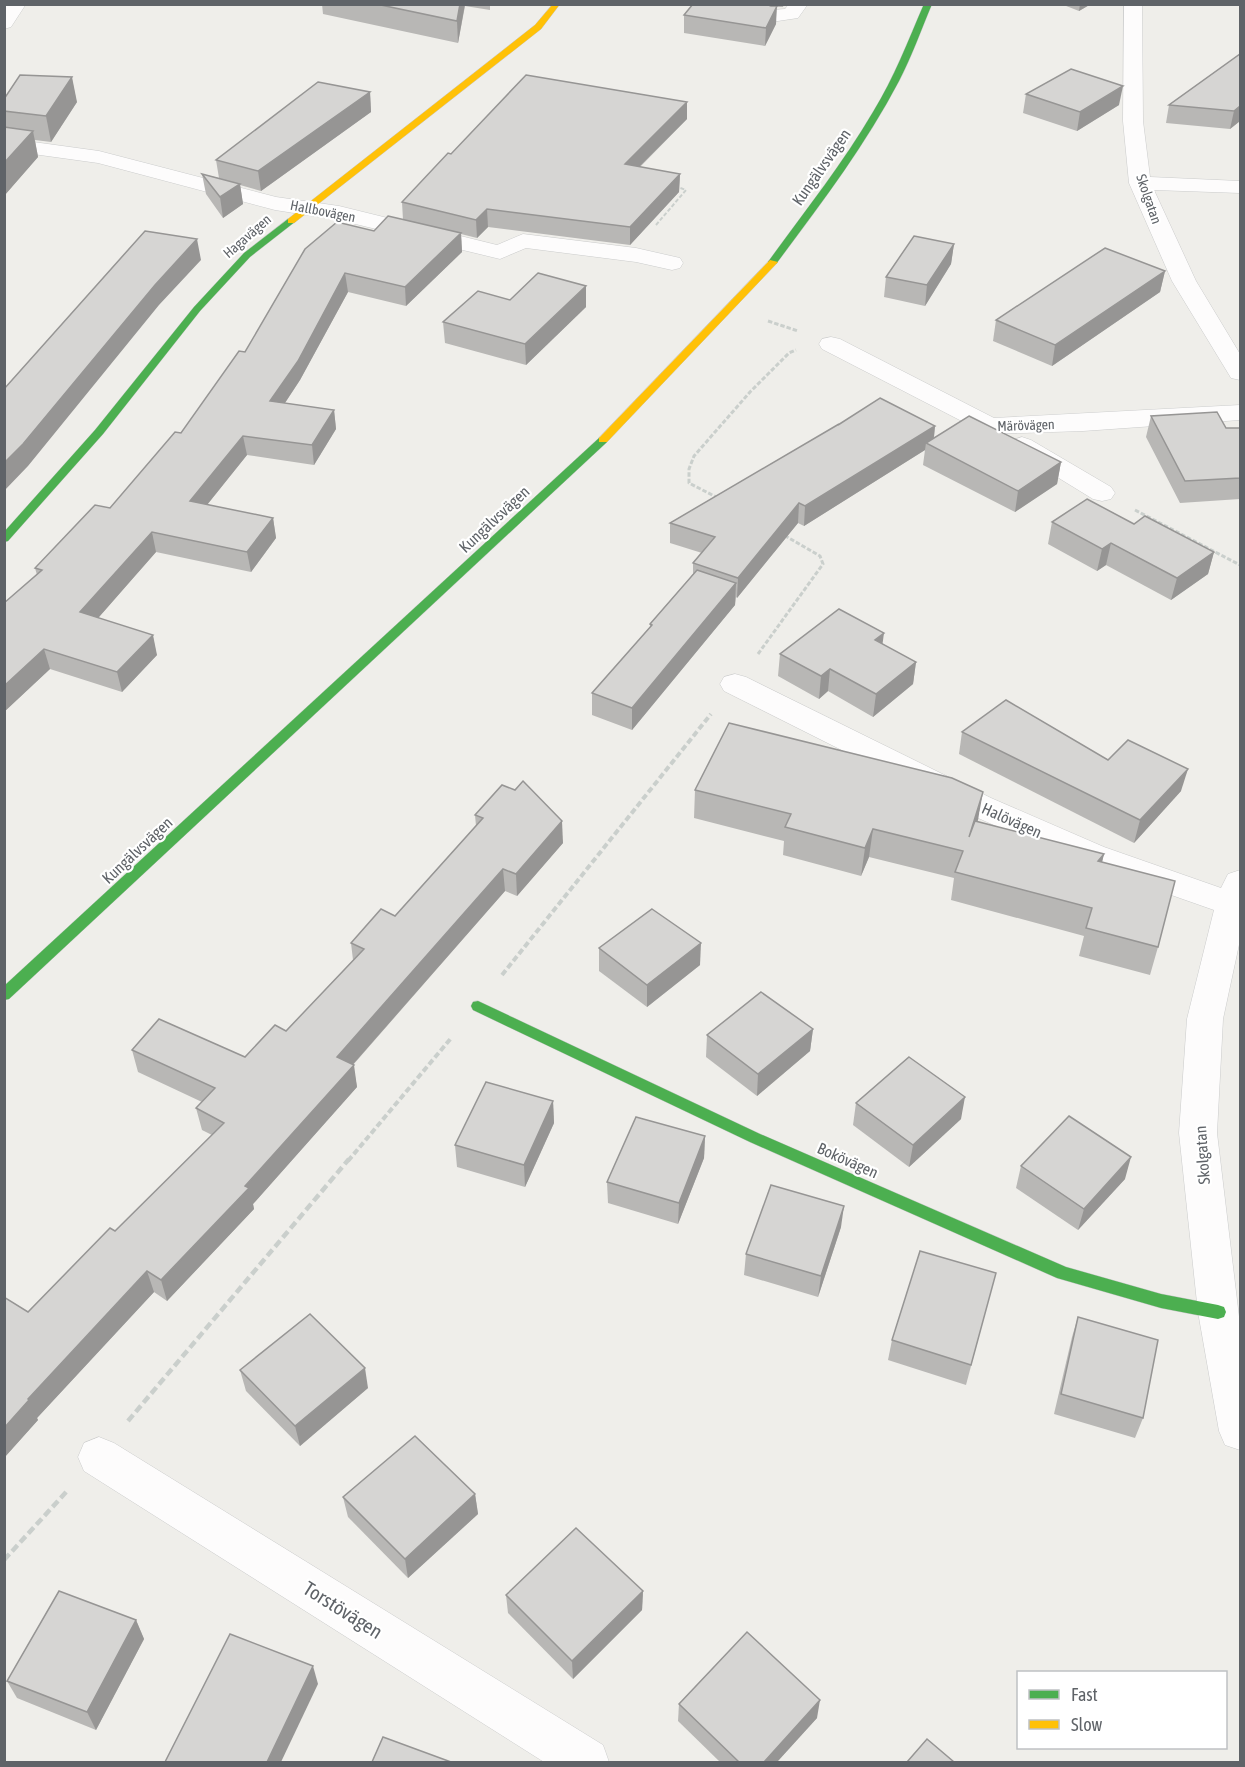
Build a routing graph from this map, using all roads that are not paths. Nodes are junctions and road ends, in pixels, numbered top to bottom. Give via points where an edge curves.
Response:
1 (17, 4) edge
2 (557, 4) edge
3 (731, 4) edge
4 (799, 4) edge
5 (928, 4) edge
6 (1132, 4) edge
7 (4, 22) edge
8 (4, 144) edge
9 (1140, 183) junction
10 (1240, 187) edge
11 (309, 207) junction
12 (672, 263) dead end
13 (831, 344) dead end
14 (1240, 373) edge
15 (1240, 413) edge
16 (990, 426) junction
17 (1102, 493) road end
18 (4, 539) edge
19 (735, 684) road end
20 (1236, 893) edge
21 (4, 995) edge
22 (478, 1006) road end
23 (1218, 1312) junction
24 (1240, 1431) edge
25 (99, 1457) road end
26 (586, 1762) edge

1 - 7 street
2 - 11 main road, Hagavägen via 538,27
3 - 4 street via 771,16 791,14
5 - 21 main road, Kungälvsvägen via 892,87 868,128 767,270 593,450
6 - 9 street, Skolgatan via 1133,121
8 - 11 street, Hallbovägen via 99,157 275,203
9 - 10 street
9 - 14 street, Skolgatan via 1184,281
11 - 12 street, Hallbovägen via 500,252 523,242
11 - 18 main road, Hagavägen via 247,255 197,309 99,432
13 - 16 street, Märövägen
15 - 16 street, Märövägen
16 - 17 street
19 - 20 street, Halövägen via 980,806 1092,855
20 - 23 street, Skolgatan via 1204,1019 1198,1133
22 - 23 main road, Bokövägen via 755,1138 1063,1273
23 - 24 street, Skolgatan
25 - 26 street, Torstövägen

